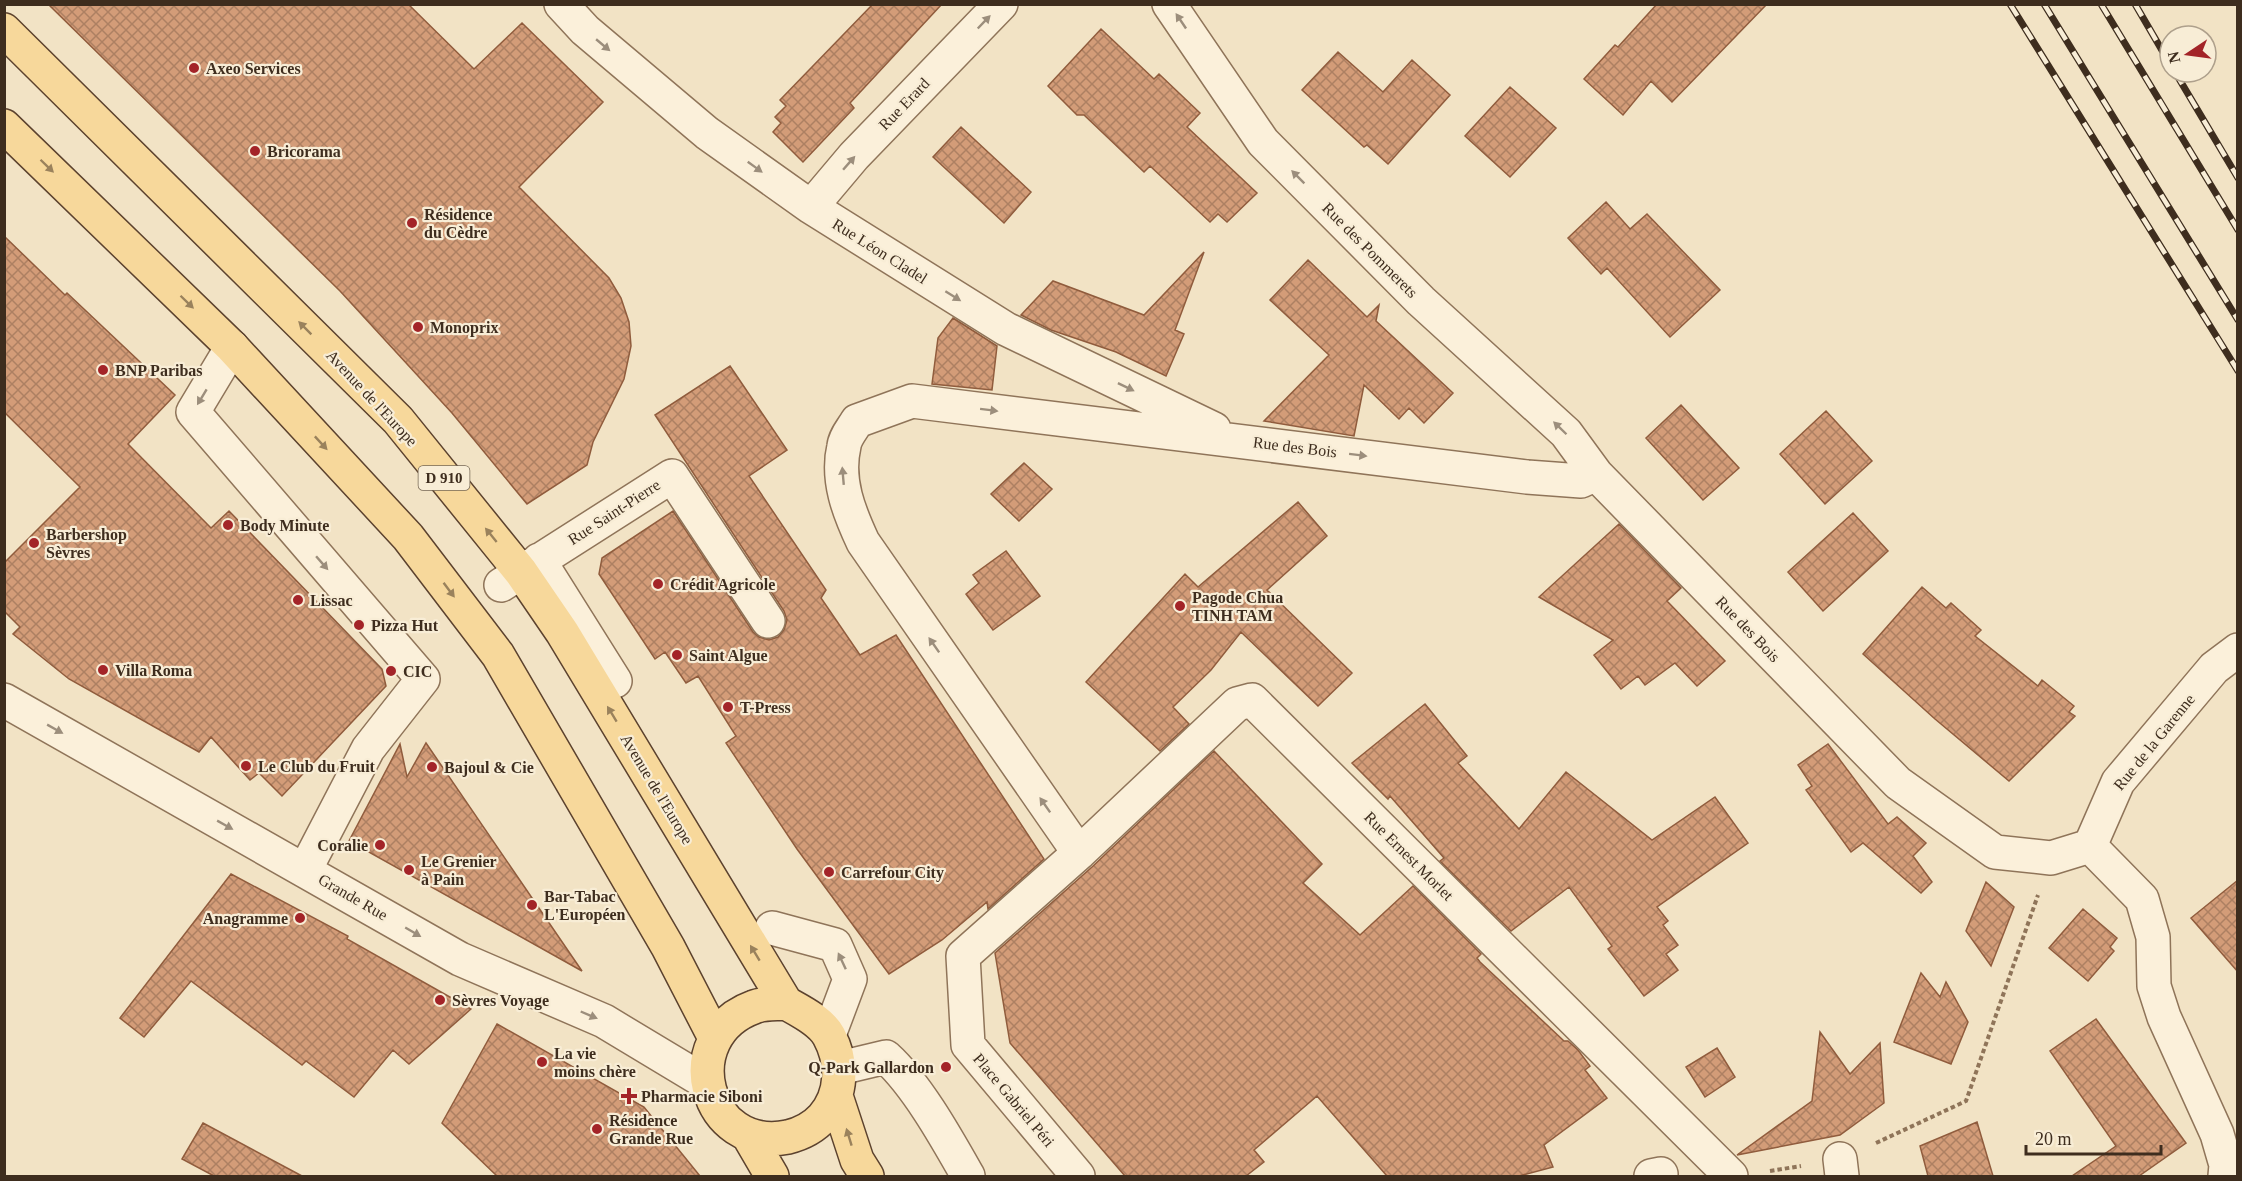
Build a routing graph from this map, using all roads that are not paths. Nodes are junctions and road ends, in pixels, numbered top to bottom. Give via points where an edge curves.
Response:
1 (561, 4) edge
2 (1001, 4) edge
3 (1169, 4) edge
4 (4, 30) edge
5 (4, 126) edge
6 (811, 207) junction
7 (232, 347) junction
8 (1237, 440) junction
9 (1596, 474) junction
10 (520, 572) junction
11 (768, 621) dead end
12 (2238, 650) edge
13 (615, 681) dead end
14 (4, 700) edge
15 (2090, 846) junction
16 (1079, 853) junction
17 (305, 870) junction
18 (771, 928) dead end
19 (786, 1003) junction
20 (828, 1035) junction
21 (715, 1038) junction
22 (838, 1082) junction
23 (707, 1083) junction
24 (748, 1135) junction
25 (772, 1176) edge
26 (867, 1176) edge
27 (968, 1176) edge
28 (1078, 1176) edge
29 (1731, 1176) edge
30 (2225, 1176) edge

1 -> 6 street, Rue Léon Cladel via 585,30 707,133
6 -> 2 street, Rue Erard via 854,156
9 -> 3 street, Rue des Pommerets via 1566,433 1421,301 1263,142
10 -> 4 main road, Avenue de l'Europe / D 910 via 398,420
5 -> 7 main road
6 -> 8 street, Rue Léon Cladel via 1006,329
7 -> 17 street via 193,412 423,679 368,749
7 -> 21 main road via 408,537 498,655 668,947
8 -> 9 street, Rue des Bois via 1527,477 1581,481
16 -> 8 street, Rue des Bois via 862,542 846,506 844,444 857,421 912,401
9 - 15 street, Rue des Bois via 1898,783 1995,852 2051,858
10 - 11 street, Rue Saint-Pierre via 672,476
10 - 13 street
19 -> 10 main road, Avenue de l'Europe / D 910 via 562,632
12 - 15 street, Rue de la Garenne via 2214,668 2118,782
14 -> 17 street, Grande Rue
15 - 30 street via 2142,899 2153,937 2154,986 2217,1134 2226,1165
16 - 28 street, Place Gabriel Péri via 963,956 968,1045
16 - 29 street, Rue Ernest Morlet via 1237,704 1252,700
17 -> 23 street, Grande Rue via 460,959 604,1021
20 -> 18 street via 850,978 835,945
19 - 20 main road, D 910 via 808,1015
19 - 21 main road via 756,1006 743,1012
20 - 22 main road, D 910
21 - 23 main road via 707,1060
22 - 24 main road via 822,1118 800,1134 775,1139
26 -> 22 main road, D 910 via 857,1160
22 - 27 street via 886,1056 902,1071
23 - 24 main road via 714,1104 728,1123
24 - 25 main road

